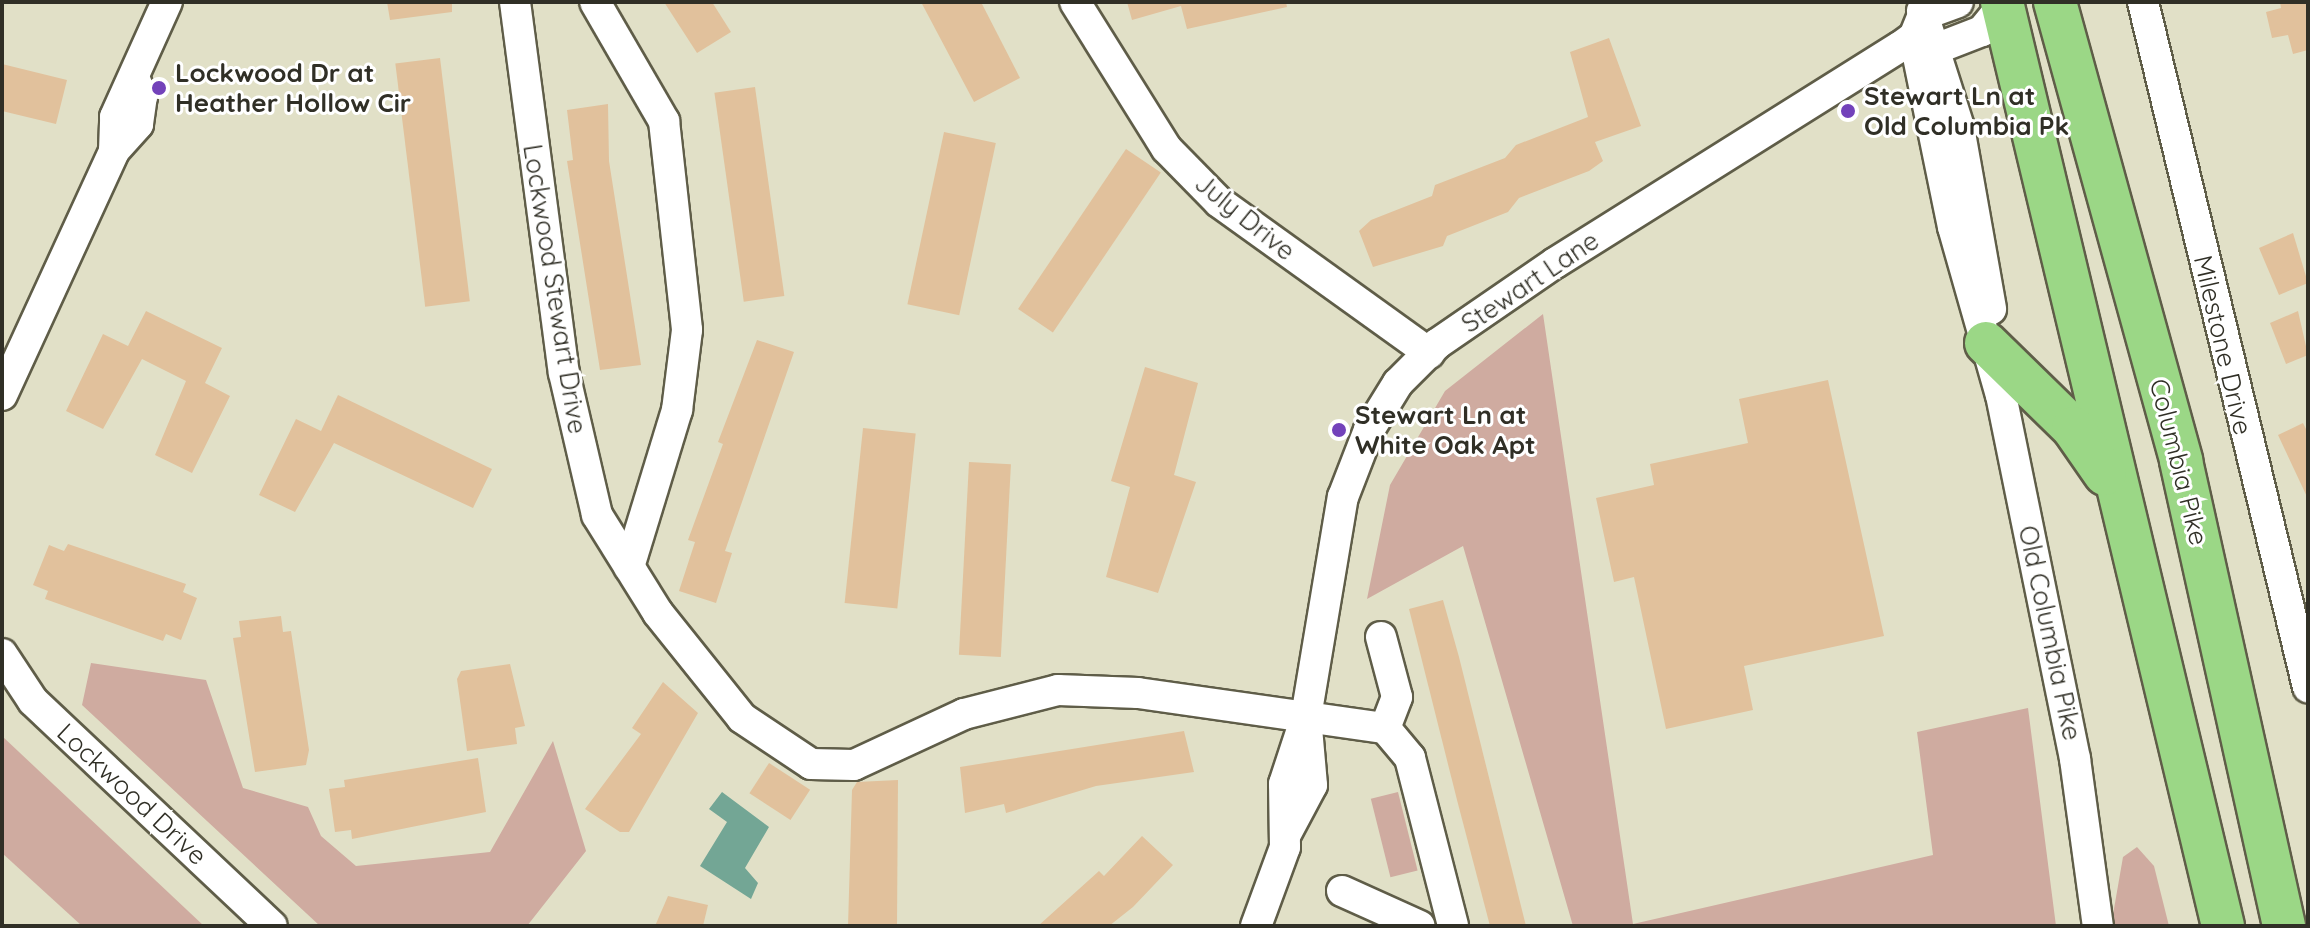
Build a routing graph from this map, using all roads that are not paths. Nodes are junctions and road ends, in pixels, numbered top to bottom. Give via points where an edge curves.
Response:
1 (167, 2) edge
2 (515, 2) edge
3 (595, 2) edge
4 (1075, 2) edge
5 (1958, 2) edge
6 (2055, 2) edge
7 (2143, 2) edge
8 (2003, 3) edge
9 (1923, 25) edge
10 (1429, 353) junction
11 (1999, 353) junction
12 (2160, 382) junction
13 (2093, 392) junction
14 (2, 395) edge
15 (2121, 498) junction
16 (629, 567) junction
17 (1381, 637) dead end
18 (2, 654) edge
19 (2308, 687) edge
20 (1306, 717) junction
21 (1385, 728) junction
22 (1342, 891) dead end
23 (272, 926) edge
24 (1256, 926) edge
25 (1420, 926) edge
26 (1453, 926) edge
27 (2098, 926) edge
28 (2223, 926) edge
29 (2284, 926) edge

1 - 14 street via 135,80 142,97 138,124 114,151
2 - 16 street, Lockwood Stewart Drive via 564,373 597,515
3 - 16 street via 664,121 687,330 677,410
4 - 10 street, July Drive via 1167,149 1219,202
5 - 9 street, Stewart Lane
6 - 12 highway, Columbia Pike
7 - 19 street, Milestone Drive
8 - 9 street, Stewart Lane via 1982,31
8 - 13 highway
9 - 10 street, Stewart Lane via 1555,263
9 - 11 street, Old Columbia Pike via 1992,301
10 - 20 street, Stewart Lane via 1369,430 1343,497
11 - 13 highway via 2065,388
11 - 15 highway via 2073,428
11 - 27 street, Old Columbia Pike via 2075,759
12 - 13 highway
12 - 29 highway, Columbia Pike
13 - 15 highway
15 - 28 highway
16 - 20 street, Lockwood Stewart Drive via 742,718 811,764 854,765 964,714 1058,690 1138,693
17 - 21 street via 1397,697
18 - 23 street, Lockwood Drive via 33,701
20 - 21 street, Lockwood Stewart Drive
20 - 24 street, Stewart Lane via 1312,785 1285,837
21 - 26 street via 1410,758
22 - 25 street

